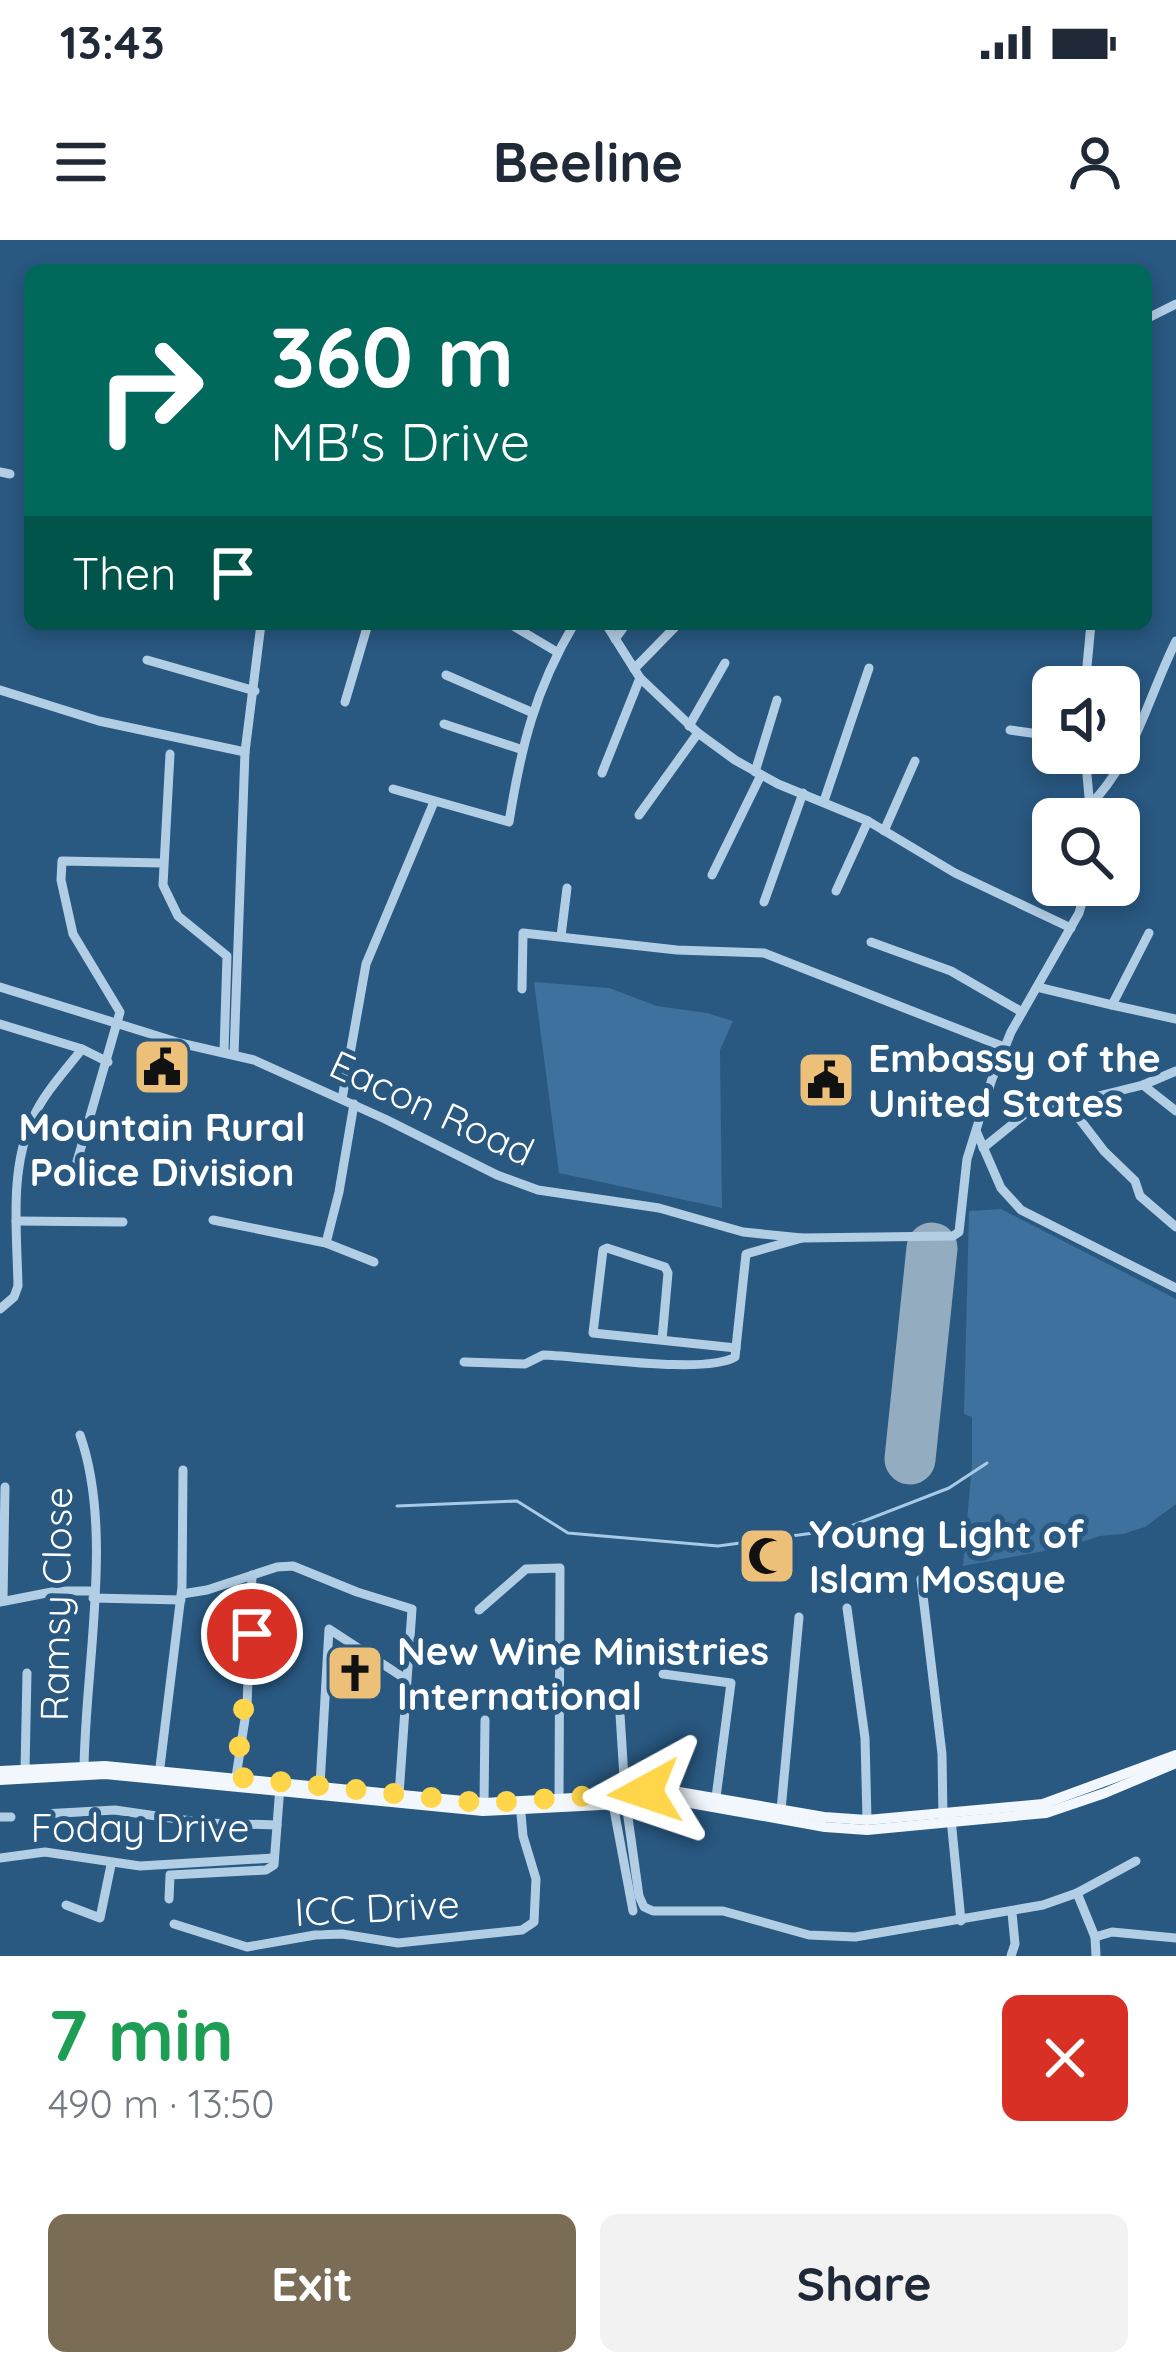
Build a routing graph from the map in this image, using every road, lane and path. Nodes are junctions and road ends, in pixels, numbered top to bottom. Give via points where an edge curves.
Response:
1 (260, 630) edge
2 (366, 630) edge
3 (520, 630) edge
4 (570, 630) edge
5 (610, 630) edge
6 (622, 630) edge
7 (673, 630) edge
8 (1090, 630) edge
9 (615, 639) junction
10 (1176, 641) edge
11 (557, 652) junction
12 (147, 660) dead end
13 (725, 663) dead end
14 (1086, 666) edge
15 (868, 668) dead end
16 (637, 674) junction
17 (446, 675) dead end
18 (0, 690) edge
19 (255, 691) junction
20 (777, 700) dead end
21 (344, 703) dead end
22 (531, 712) junction
23 (444, 724) dead end
24 (693, 729) junction
25 (1010, 730) dead end
26 (1032, 733) edge
27 (520, 749) junction
28 (245, 752) junction
29 (170, 754) dead end
30 (915, 760) dead end
31 (602, 773) dead end
32 (758, 773) junction
33 (393, 789) dead end
34 (803, 793) junction
35 (1096, 798) edge
36 (824, 801) junction
37 (434, 802) junction
38 (639, 815) dead end
39 (868, 821) junction
40 (884, 831) junction
41 (162, 863) junction
42 (712, 875) dead end
43 (567, 888) dead end
44 (836, 891) dead end
45 (764, 902) dead end
46 (1079, 906) edge
47 (1071, 928) junction
48 (1149, 933) dead end
49 (561, 936) junction
50 (871, 942) dead end
51 (1036, 987) junction
52 (0, 988) edge
53 (522, 989) dead end
54 (1112, 1005) junction
55 (1022, 1012) junction
56 (1176, 1019) edge
57 (0, 1024) edge
58 (117, 1024) junction
59 (1004, 1047) junction
60 (82, 1049) junction
61 (229, 1053) junction
62 (108, 1062) junction
63 (1176, 1070) edge
64 (1143, 1085) junction
65 (342, 1099) junction
66 (353, 1104) junction
67 (1068, 1104) junction
68 (1176, 1111) edge
69 (977, 1133) junction
70 (983, 1148) junction
71 (117, 1182) dead end
72 (17, 1197) junction
73 (0, 1204) edge
74 (213, 1220) dead end
75 (16, 1221) junction
76 (123, 1222) dead end
77 (1176, 1227) edge
78 (802, 1238) junction
79 (326, 1243) junction
80 (374, 1262) dead end
81 (1176, 1288) edge
82 (0, 1309) edge
83 (662, 1340) junction
84 (736, 1348) junction
85 (464, 1362) dead end
86 (80, 1436) dead end
87 (183, 1470) dead end
88 (4, 1487) dead end
89 (252, 1576) junction
90 (921, 1579) dead end
91 (93, 1595) junction
92 (181, 1597) junction
93 (2, 1601) edge
94 (847, 1608) dead end
95 (479, 1610) dead end
96 (799, 1616) dead end
97 (27, 1673) dead end
98 (663, 1674) dead end
99 (401, 1676) dead end
100 (620, 1714) dead end
101 (485, 1720) dead end
102 (1176, 1759) edge
103 (26, 1770) junction
104 (84, 1770) junction
105 (0, 1775) edge
106 (159, 1775) junction
107 (236, 1777) junction
108 (280, 1785) junction
109 (320, 1785) junction
110 (399, 1795) junction
111 (559, 1800) junction
112 (621, 1800) junction
113 (716, 1802) junction
114 (484, 1803) junction
115 (445, 1805) junction
116 (520, 1807) junction
117 (781, 1810) junction
118 (44, 1814) dead end
119 (947, 1818) junction
120 (867, 1820) junction
121 (277, 1825) junction
122 (0, 1858) edge
123 (273, 1858) junction
124 (1136, 1861) dead end
125 (111, 1865) junction
126 (1076, 1893) junction
127 (169, 1899) dead end
128 (66, 1905) dead end
129 (633, 1911) dead end
130 (1012, 1913) junction
131 (961, 1922) junction
132 (174, 1924) dead end
133 (1095, 1937) junction
134 (1176, 1938) edge
135 (1011, 1956) edge
136 (1096, 1956) edge

1 - 19 street
2 - 21 street
3 - 11 street
4 - 11 street
5 - 9 street
6 - 9 street
7 - 16 street
8 - 14 street
9 - 16 street
10 - 35 street via 1138,735
11 - 22 street
12 - 19 street
13 - 24 street
15 - 36 street
16 - 24 street
16 - 31 street
17 - 22 street
18 - 28 street
19 - 28 street
20 - 32 street
22 - 27 street
23 - 27 street
24 - 32 street
24 - 38 street
25 - 26 street
27 - 37 street via 509,822
28 - 61 street
29 - 41 street
30 - 40 street
32 - 34 street
32 - 42 street
33 - 37 street
34 - 36 street
34 - 45 street
36 - 39 street
37 - 65 street via 366,964
39 - 40 street
39 - 44 street
40 - 47 street
41 - 58 street via 62,861 67,915 119,1007
41 - 61 street via 178,916 227,956
43 - 49 street
46 - 47 street
47 - 51 street
48 - 54 street
49 - 53 street via 522,935
49 - 59 street via 764,953
50 - 55 street via 951,971
51 - 54 street
51 - 55 street
52 - 58 street, Eacon Road
54 - 56 street
55 - 59 street
57 - 60 street
58 - 61 street, Eacon Road
58 - 62 street
59 - 69 street
60 - 62 street
60 - 72 street via 33,1117
61 - 65 street, Eacon Road
62 - 71 street via 74,1172 77,1180
63 - 64 street
64 - 67 street
64 - 68 street
65 - 66 street, Eacon Road
66 - 78 street, Eacon Road via 538,1190
66 - 79 street
67 - 70 street via 1025,1114
67 - 77 street via 1140,1196
69 - 70 street
69 - 78 street, Eacon Road via 959,1232
70 - 81 street via 1021,1210
72 - 73 street
72 - 75 street
74 - 79 street
75 - 76 street
75 - 82 street via 17,1286
78 - 84 street via 746,1254
79 - 80 street
83 - 83 street via 593,1333 603,1250 665,1267
83 - 84 street
84 - 85 street via 735,1358 718,1364 543,1355 525,1364
86 - 91 street, Ramsy Close via 92,1491
87 - 92 street
88 - 93 street
89 - 92 street
89 - 107 street
89 - 110 street via 297,1567 412,1609
90 - 119 street
91 - 92 street
91 - 93 street via 57,1591
91 - 104 street, Ramsy Close
92 - 106 street
94 - 120 street
95 - 111 street via 526,1569 560,1568
96 - 117 street
97 - 103 street
98 - 113 street via 731,1683
99 - 109 street via 329,1629
100 - 112 street
101 - 114 street
102 - 119 main road via 1043,1804
103 - 104 main road
103 - 105 main road
104 - 105 main road
104 - 106 main road
106 - 107 main road
106 - 108 main road
107 - 108 main road
108 - 109 main road
108 - 115 main road
108 - 121 street, Foday Drive
109 - 110 main road
110 - 115 main road
111 - 112 main road
111 - 116 main road
112 - 113 main road via 679,1792
112 - 116 main road
112 - 129 street
112 - 131 street via 639,1896 653,1911 741,1914 821,1937
113 - 117 main road
113 - 119 main road via 846,1829
114 - 115 main road
114 - 116 main road
115 - 116 main road
116 - 132 street, ICC Drive via 537,1887 532,1926 522,1930 398,1943 315,1935 247,1947
117 - 120 main road
118 - 121 street via 115,1810
119 - 120 main road
119 - 131 street
121 - 123 street, Foday Drive
122 - 125 street, Foday Drive via 45,1852
123 - 125 street, Foday Drive
123 - 127 street via 266,1870 170,1876
124 - 126 street
125 - 128 street via 100,1918
126 - 130 street
126 - 133 street
130 - 131 street
130 - 135 street
133 - 134 street
133 - 136 street

